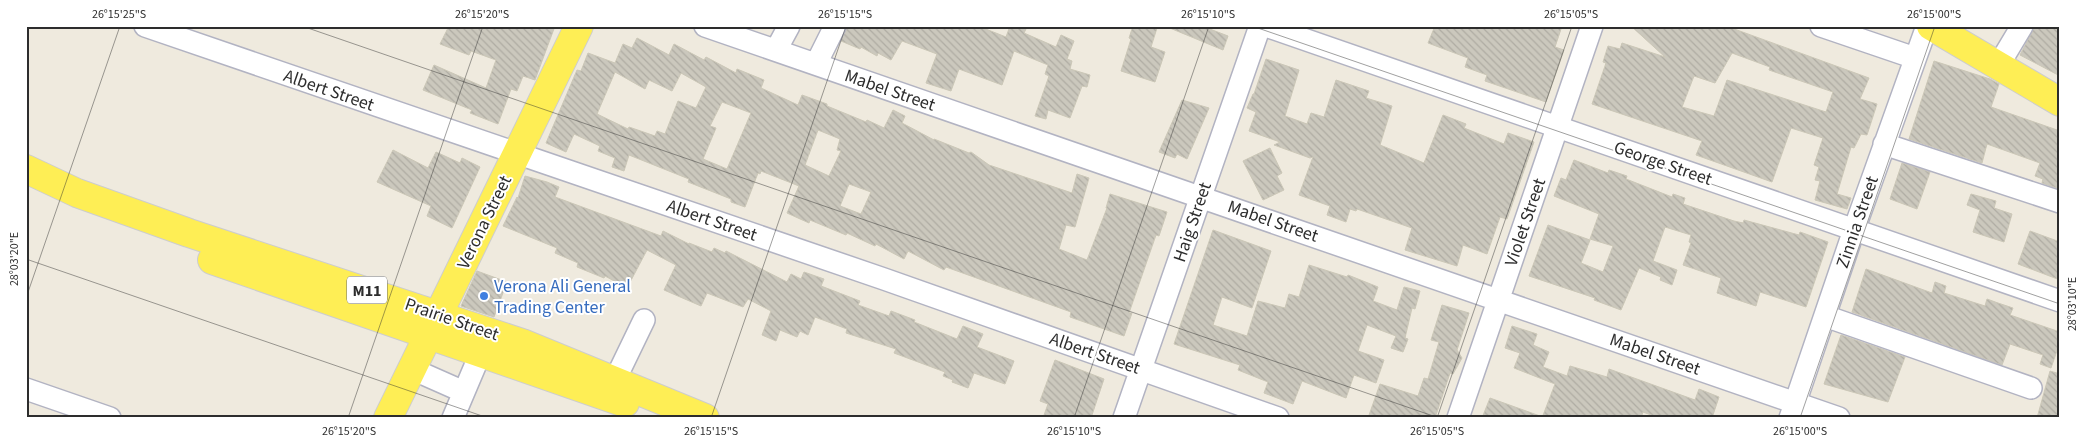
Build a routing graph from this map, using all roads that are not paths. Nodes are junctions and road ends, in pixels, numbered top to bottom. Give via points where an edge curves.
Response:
1 (145, 26) edge
2 (580, 26) edge
3 (705, 26) edge
4 (788, 26) edge
5 (827, 26) edge
6 (835, 26) edge
7 (1260, 26) edge
8 (1266, 26) edge
9 (1592, 26) edge
10 (1821, 26) edge
11 (1929, 26) edge
12 (2022, 26) edge
13 (776, 50) junction
14 (1915, 58) junction
15 (813, 63) junction
16 (1998, 66) junction
17 (2060, 102) edge
18 (1558, 126) junction
19 (1884, 144) junction
20 (517, 154) junction
21 (26, 169) edge
22 (26, 190) edge
23 (1201, 196) junction
24 (2060, 202) edge
25 (1854, 230) junction
26 (1498, 300) junction
27 (2060, 301) edge
28 (1825, 316) junction
29 (644, 320) dead end
30 (434, 324) junction
31 (481, 352) junction
32 (412, 369) junction
33 (1141, 370) junction
34 (615, 380) junction
35 (2032, 388) dead end
36 (26, 389) edge
37 (464, 392) junction
38 (1792, 410) edge
39 (393, 416) edge
40 (110, 418) edge
41 (452, 418) edge
42 (664, 418) edge
43 (705, 418) edge
44 (1124, 418) edge
45 (1278, 418) edge
46 (1458, 418) edge
47 (1839, 418) edge

1 - 20 street, Albert Street
2 - 20 main road, Verona Street
3 - 13 street, Mabel Street
4 - 13 street
5 - 15 street
6 - 15 street
7 - 23 street, Haig Street
8 - 18 street, George Street
9 - 18 street, Violet Street
10 - 14 street
11 - 14 street, Zinnia Street
11 - 16 main road
12 - 16 street
13 - 15 street, Mabel Street
14 - 19 street, Zinnia Street
15 - 23 street, Mabel Street
16 - 17 main road
18 - 25 street, George Street
18 - 26 street, Violet Street
19 - 24 street
19 - 25 street, Zinnia Street
20 - 30 main road, Verona Street
20 - 33 street, Albert Street
21 - 30 main road, Prairie Street / M11 via 77,193
22 - 30 main road, Prairie Street / M11 via 66,209
23 - 26 street, Mabel Street
23 - 33 street, Haig Street
25 - 27 street, George Street
25 - 28 street, Zinnia Street
26 - 38 street, Mabel Street
26 - 46 street, Violet Street
28 - 35 street
28 - 38 street, Zinnia Street
29 - 34 street
30 - 31 main road, Prairie Street / M11
30 - 32 main road, Verona Street
30 - 34 main road, Prairie Street / M11 via 522,343
31 - 37 street
31 - 42 main road, Prairie Street / M11
32 - 37 street
32 - 39 main road, Verona Street
33 - 44 street, Haig Street
33 - 45 street, Albert Street
34 - 43 main road, Prairie Street / M11
36 - 40 street
37 - 41 street
38 - 47 street, Mabel Street

